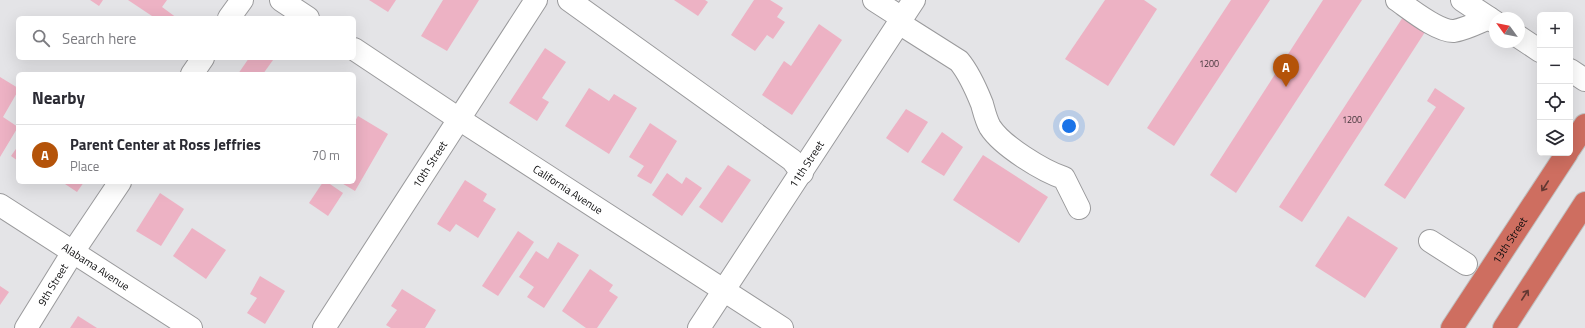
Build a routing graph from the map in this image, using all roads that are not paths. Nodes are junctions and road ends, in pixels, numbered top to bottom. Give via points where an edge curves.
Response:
1 (242, 0) edge
2 (281, 0) edge
3 (536, 0) edge
4 (569, 0) edge
5 (874, 0) edge
6 (914, 0) edge
7 (1397, 0) edge
8 (1462, 0) edge
9 (231, 16) edge
10 (305, 16) edge
11 (1489, 18) edge
12 (901, 20) junction
13 (1489, 21) edge
14 (1525, 41) edge
15 (1537, 49) edge
16 (356, 50) edge
17 (202, 60) edge
18 (193, 72) edge
19 (1573, 72) edge
20 (1585, 80) edge
21 (459, 119) junction
22 (1585, 125) edge
23 (1573, 143) edge
24 (1565, 156) edge
25 (802, 173) junction
26 (119, 184) edge
27 (1585, 203) edge
28 (0, 205) edge
29 (1079, 208) dead end
30 (1430, 241) dead end
31 (73, 252) junction
32 (1466, 264) dead end
33 (724, 290) junction
34 (1470, 300) junction
35 (26, 328) edge
36 (191, 328) edge
37 (324, 328) edge
38 (699, 328) edge
39 (782, 328) edge
40 (1452, 328) edge
41 (1464, 328) edge
42 (1504, 328) edge

1 - 9 street
2 - 10 street
3 - 21 street, 10th Street
4 - 25 street via 792,160
5 - 12 street
6 - 12 street, 11th Street
7 - 13 street via 1442,29 1453,31
8 - 11 street
12 - 25 street, 11th Street
12 - 29 street via 959,61 966,69 989,126 1001,140 1048,172 1064,178
14 - 15 street
16 - 21 street, California Avenue
17 - 18 street
19 - 20 street
21 - 33 street, California Avenue
21 - 37 street, 10th Street
22 - 23 highway
24 -> 34 highway, 13th Street
25 - 33 street, 11th Street
26 - 31 street, 9th Street
42 -> 27 highway
28 - 31 street, Alabama Avenue
30 - 32 street
31 - 35 street, 9th Street
31 - 36 street, Alabama Avenue
33 - 38 street, 11th Street
33 - 39 street, California Avenue
34 - 40 highway, 13th Street
34 - 41 highway

